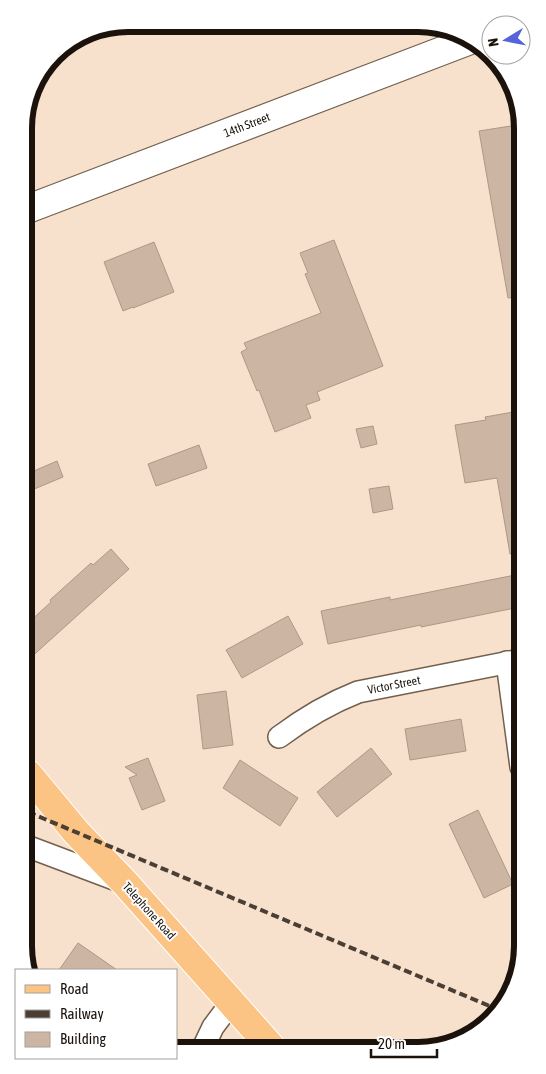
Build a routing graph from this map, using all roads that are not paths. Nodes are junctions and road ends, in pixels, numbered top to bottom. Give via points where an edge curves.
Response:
1 (462, 43) edge
2 (33, 207) edge
3 (514, 661) edge
4 (279, 737) dead end
5 (32, 779) edge
6 (32, 849) edge
7 (125, 883) junction
8 (231, 1003) junction
9 (207, 1042) edge
10 (266, 1042) edge

1 - 2 street, 14th Street
3 - 4 street, Victor Street via 358,692 338,700
5 - 7 main road, Telephone Road via 76,832
6 - 7 street
7 - 8 main road, Telephone Road
8 - 9 street via 221,1014
8 - 10 main road, Telephone Road

